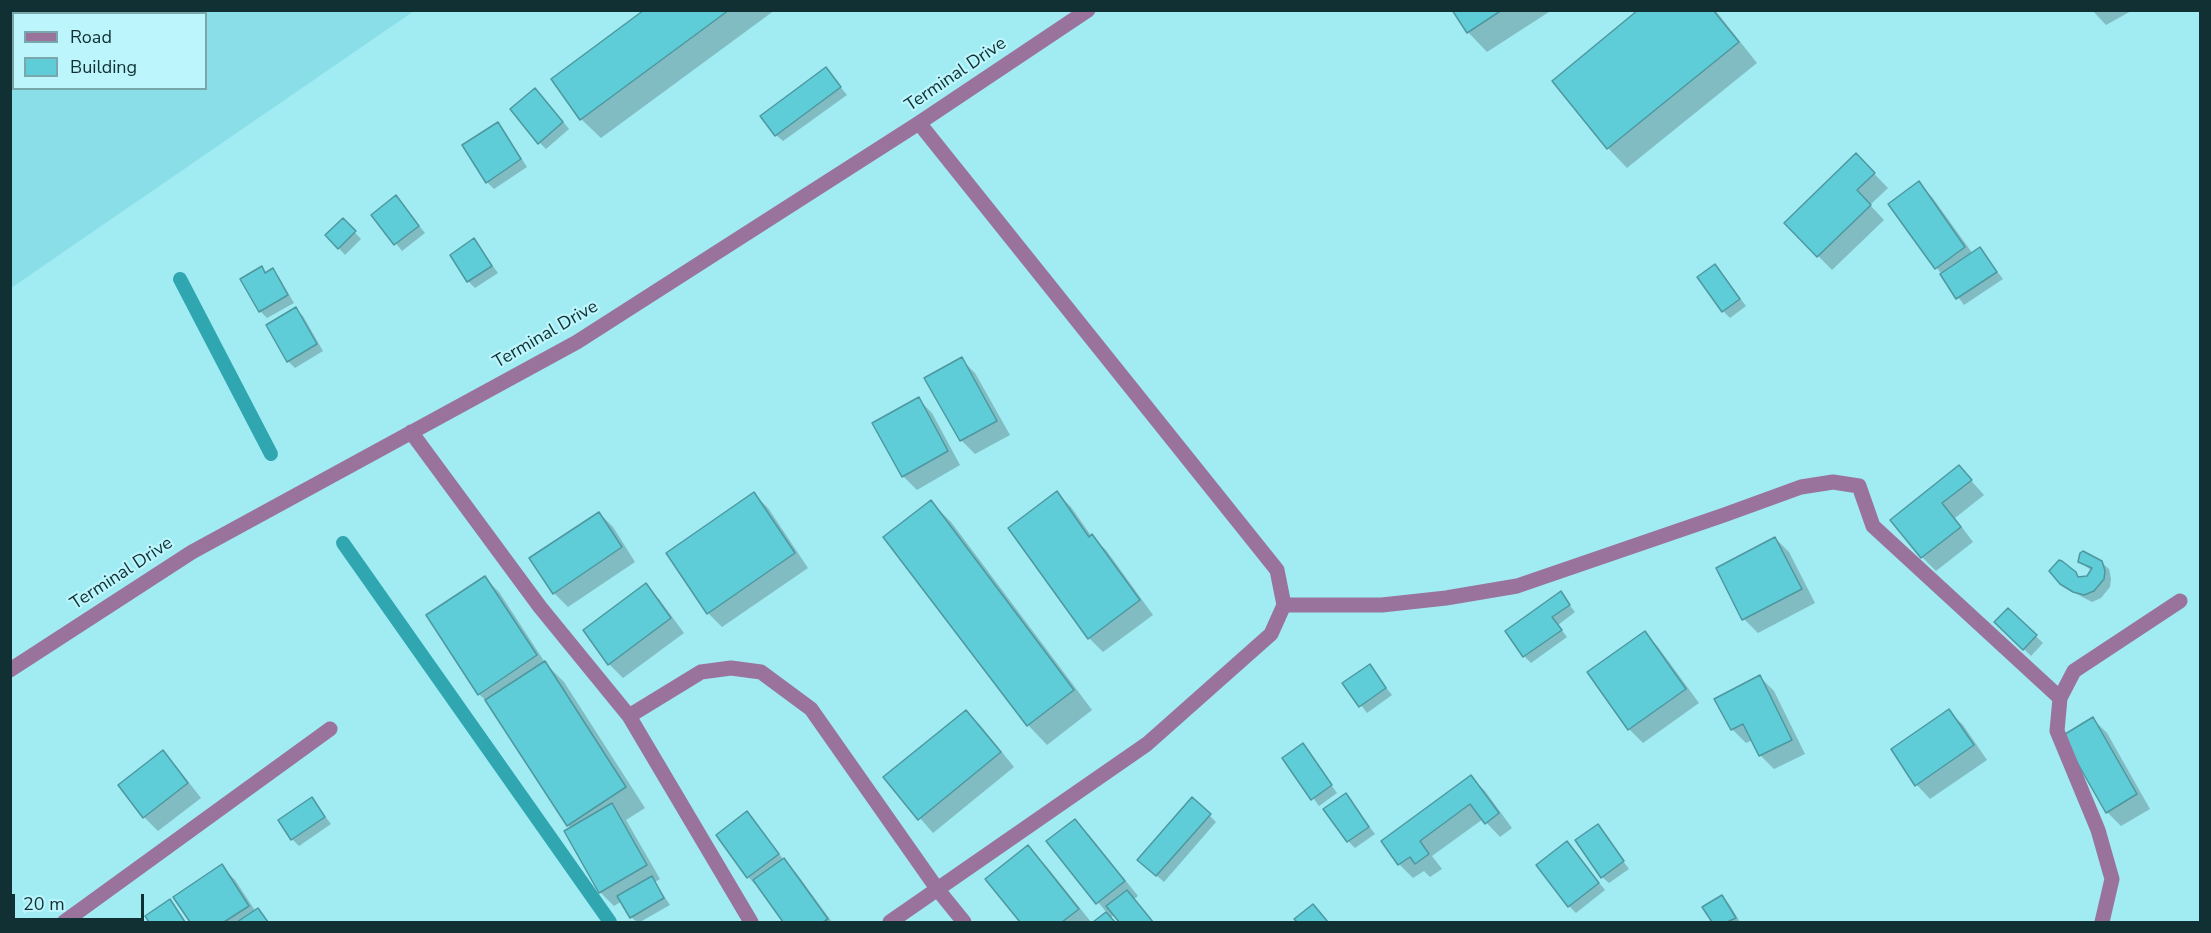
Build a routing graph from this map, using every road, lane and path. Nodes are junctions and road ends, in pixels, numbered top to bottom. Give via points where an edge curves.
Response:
1 (1088, 10) edge
2 (919, 123) junction
3 (411, 432) junction
4 (2180, 600) dead end
5 (1284, 604) junction
6 (10, 670) edge
7 (2060, 698) junction
8 (629, 716) junction
9 (330, 729) dead end
10 (938, 890) junction
11 (64, 922) edge
12 (751, 922) edge
13 (890, 922) edge
14 (964, 922) edge
15 (2102, 922) edge

1 - 2 street, Terminal Drive
2 - 3 street, Terminal Drive via 577,342
2 - 5 street via 1277,570
3 - 6 street, Terminal Drive via 192,552
3 - 8 street via 540,607
4 - 7 street via 2074,671
5 - 7 street via 1382,605 1517,586 1801,487 1833,482 1859,486 1873,526
5 - 10 street via 1271,634 1148,744
7 - 15 street via 2057,731 2098,830 2112,879
8 - 10 street via 701,672 731,668 760,672 811,709
8 - 12 street
9 - 11 street
10 - 13 street
10 - 14 street

